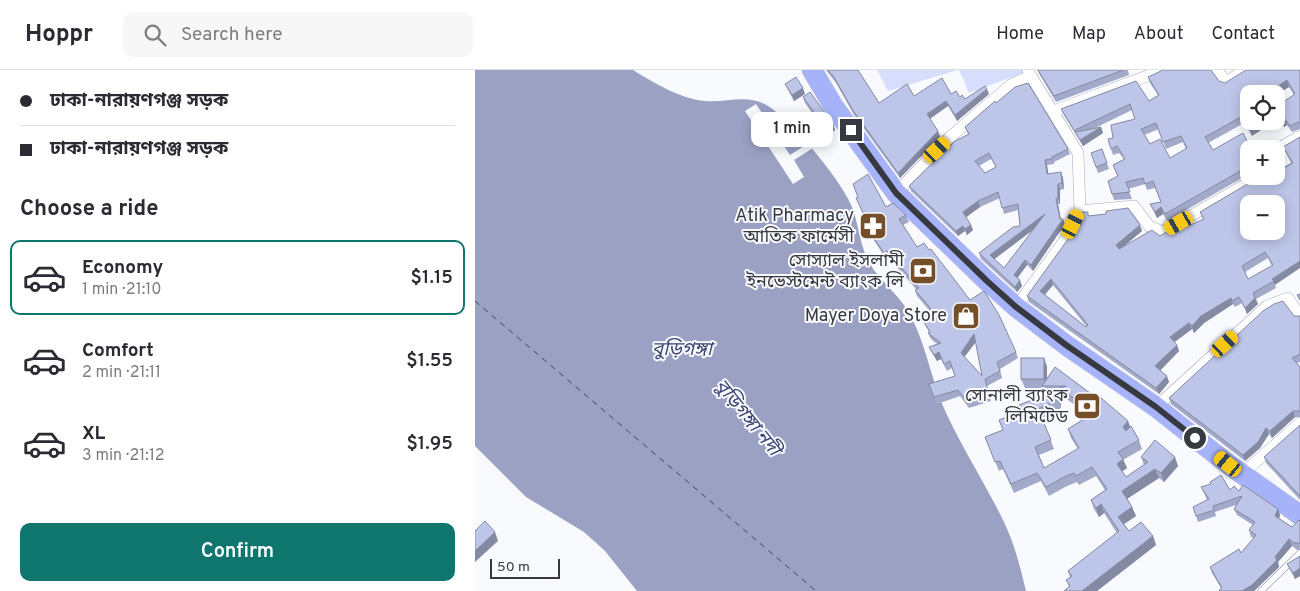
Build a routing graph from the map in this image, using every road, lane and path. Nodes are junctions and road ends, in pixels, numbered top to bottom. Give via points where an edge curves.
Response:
1 (812, 70) edge
2 (1163, 70) edge
3 (1216, 70) edge
4 (1244, 70) edge
5 (1030, 73) edge
6 (1053, 110) junction
7 (1300, 136) edge
8 (1285, 145) edge
9 (1244, 185) edge
10 (896, 193) junction
11 (1080, 211) junction
12 (1016, 307) junction
13 (1300, 316) edge
14 (1156, 407) junction
15 (1300, 423) edge
16 (1242, 474) junction
17 (1300, 515) edge
18 (1300, 553) edge
19 (1261, 591) edge

1 - 10 highway
2 - 6 street
3 - 4 street via 1227,82
5 - 6 street
5 - 10 street via 1012,84 949,138
6 - 11 street via 1078,152
7 - 8 street
9 - 11 street via 1163,232 1149,226 1134,206
10 - 12 highway
11 - 12 street via 1067,237
12 - 14 highway
13 - 14 street via 1288,298 1267,306
14 - 16 highway
15 - 16 street
16 - 17 highway
18 - 19 lane

